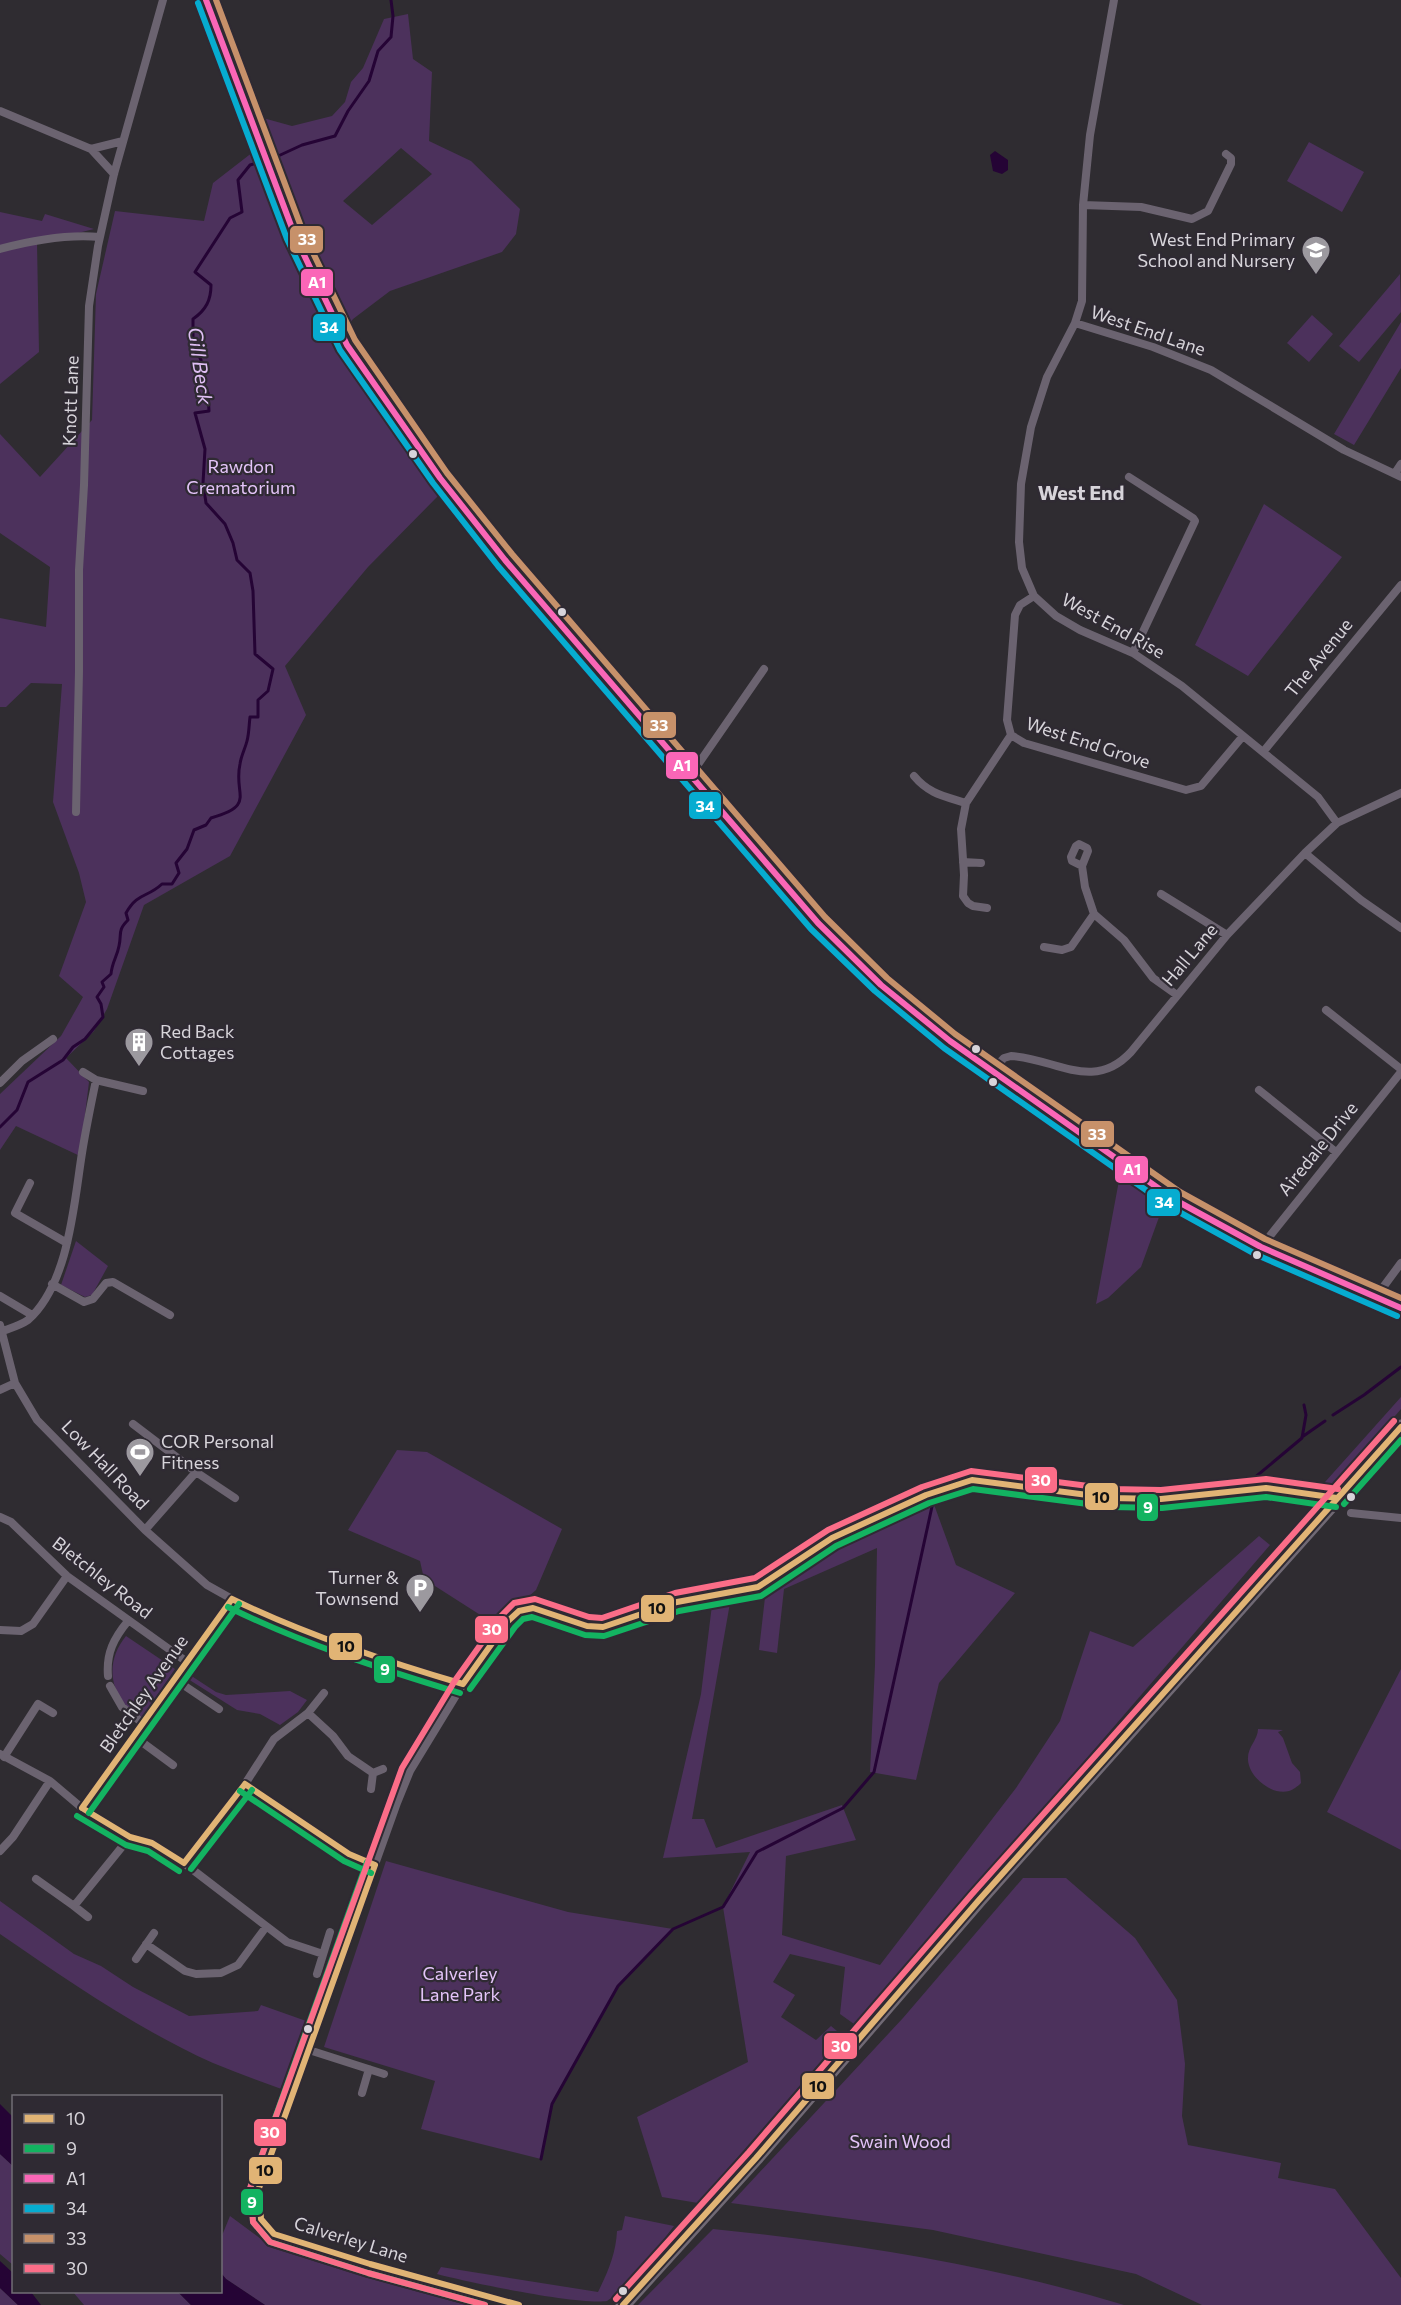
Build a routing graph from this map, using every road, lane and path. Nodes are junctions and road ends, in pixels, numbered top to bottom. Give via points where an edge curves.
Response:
1 (163, 0) edge
2 (206, 0) edge
3 (1114, 0) edge
4 (0, 111) edge
5 (123, 141) junction
6 (91, 149) junction
7 (1226, 154) dead end
8 (114, 174) junction
9 (1083, 205) junction
10 (100, 237) junction
11 (0, 249) edge
12 (1075, 323) junction
13 (1401, 464) edge
14 (1398, 475) edge
15 (1129, 477) dead end
16 (1401, 585) edge
17 (1034, 596) junction
18 (1133, 653) junction
19 (765, 669) dead end
20 (1011, 735) junction
21 (1243, 736) junction
22 (1263, 752) junction
23 (690, 776) junction
24 (914, 776) dead end
25 (1401, 793) edge
26 (966, 802) junction
27 (76, 812) dead end
28 (1337, 823) junction
29 (1305, 852) junction
30 (963, 862) junction
31 (981, 863) dead end
32 (1082, 866) dead end
33 (1161, 894) dead end
34 (987, 908) dead end
35 (1094, 914) junction
36 (1401, 928) edge
37 (1227, 935) junction
38 (1044, 946) dead end
39 (1177, 995) junction
40 (1326, 1010) dead end
41 (52, 1039) dead end
42 (1401, 1070) edge
43 (83, 1072) dead end
44 (991, 1072) junction
45 (96, 1080) junction
46 (0, 1083) edge
47 (1259, 1090) dead end
48 (143, 1091) dead end
49 (1336, 1152) junction
50 (30, 1183) dead end
51 (67, 1243) junction
52 (1261, 1246) junction
53 (1401, 1263) edge
54 (52, 1284) junction
55 (0, 1296) edge
56 (1378, 1299) junction
57 (1401, 1308) edge
58 (32, 1315) junction
59 (170, 1315) dead end
60 (1, 1328) edge
61 (15, 1383) junction
62 (0, 1390) edge
63 (133, 1424) dead end
64 (1401, 1427) edge
65 (196, 1472) junction
66 (236, 1498) dead end
67 (1337, 1498) junction
68 (1351, 1514) dead end
69 (0, 1517) edge
70 (1401, 1518) edge
71 (145, 1530) junction
72 (67, 1576) junction
73 (232, 1599) junction
74 (128, 1621) junction
75 (0, 1630) edge
76 (187, 1662) junction
77 (108, 1676) dead end
78 (176, 1680) junction
79 (463, 1684) junction
80 (110, 1686) dead end
81 (324, 1693) dead end
82 (219, 1709) dead end
83 (53, 1713) dead end
84 (308, 1713) junction
85 (144, 1724) junction
86 (135, 1737) junction
87 (2, 1756) edge
88 (173, 1765) dead end
89 (383, 1769) dead end
90 (373, 1773) junction
91 (50, 1781) junction
92 (245, 1784) junction
93 (371, 1789) dead end
94 (82, 1808) junction
95 (130, 1837) junction
96 (0, 1851) edge
97 (184, 1863) junction
98 (375, 1865) junction
99 (36, 1879) dead end
100 (74, 1906) junction
101 (88, 1917) dead end
102 (266, 1927) junction
103 (330, 1932) dead end
104 (154, 1933) dead end
105 (146, 1944) junction
106 (323, 1954) junction
107 (136, 1959) dead end
108 (317, 1974) dead end
109 (309, 2050) junction
110 (369, 2069) junction
111 (384, 2074) dead end
112 (362, 2093) dead end
113 (519, 2305) edge
114 (623, 2305) edge

1 - 5 street, Knott Lane
2 - 23 main road via 295,236 347,345 412,439 505,561
3 - 9 street, West End Lane via 1090,135
4 - 6 street
5 - 6 street
5 - 8 street, Knott Lane
6 - 8 street
7 - 9 street via 1231,164 1208,212 1192,219 1141,207
8 - 10 street, Knott Lane
9 - 12 street, West End Lane via 1082,301
10 - 11 street via 54,237
10 - 27 street, Knott Lane via 89,306 79,570
12 - 14 street, West End Lane via 1154,347 1211,370 1344,450
12 - 17 street, West End Rise via 1047,377 1031,427 1021,484 1022,568
13 - 14 street
15 - 18 street via 1195,521
16 - 22 street, The Avenue
17 - 18 street, West End Rise via 1056,616 1080,630
17 - 20 street, West End Grove via 1020,605 1015,615 1007,720
18 - 21 street, West End Rise via 1182,686
19 - 23 street
20 - 21 street, West End Grove via 1024,743 1186,790 1201,786
20 - 26 street
21 - 22 street, West End Rise
22 - 28 street, West End Rise via 1318,797
23 - 44 main road via 855,960 912,1012
24 - 26 street via 931,792
25 - 28 street, Hall Lane
26 - 30 street via 961,829
28 - 29 street, Hall Lane
29 - 36 street
29 - 37 street, Hall Lane
30 - 31 street
30 - 34 street via 965,900
32 - 35 street
33 - 37 street
35 - 38 street via 1071,947 1062,950
35 - 39 street via 1124,940 1153,978
37 - 39 street, Hall Lane
39 - 44 street, Hall Lane via 1122,1062 1110,1069 1089,1072 1011,1056
40 - 42 street
41 - 46 street via 22,1060
42 - 49 street, Airedale Drive
43 - 45 street
44 - 52 main road via 1175,1200
45 - 48 street
45 - 51 street
47 - 49 street
49 - 52 street, Airedale Drive
50 - 51 street via 15,1213
51 - 54 street
52 - 56 main road
53 - 56 street
54 - 58 street
54 - 59 street via 84,1302 93,1299 106,1283 113,1282
55 - 58 street
56 - 57 main road
58 - 60 street via 28,1320
60 - 61 street, Low Hall Road
61 - 62 street
61 - 71 street, Low Hall Road via 38,1420
63 - 65 street
64 - 67 highway
65 - 66 street
65 - 71 street, Low Hall Road
67 - 79 street, Calverley Lane via 1266,1488 1161,1499 1111,1498 972,1480 926,1495 832,1538 758,1587 677,1602 603,1627 587,1626 533,1608 519,1611
67 - 114 highway
68 - 70 street
69 - 72 street, Bletchley Road via 11,1522
71 - 73 street, Low Hall Road via 207,1585
72 - 74 street, Bletchley Road
72 - 75 street via 33,1623 14,1632
73 - 76 street, Bletchley Avenue
73 - 79 street, Low Hall Road via 281,1623 372,1657
74 - 76 street, Bletchley Road
74 - 77 street via 112,1643
76 - 78 street, Bletchley Avenue
78 - 82 street
78 - 85 street, Bletchley Avenue
79 - 98 street, Calverley Lane via 410,1772
80 - 85 street via 122,1707
81 - 84 street
83 - 87 street via 38,1704
84 - 90 street via 348,1756
84 - 92 street via 274,1739
85 - 86 street, Bletchley Avenue
86 - 88 street
86 - 94 street, Bletchley Avenue
87 - 91 street
89 - 90 street
90 - 93 street
91 - 94 street
91 - 96 street
92 - 97 street
92 - 98 street via 349,1854
94 - 95 street
95 - 97 street via 152,1843
95 - 100 street
97 - 102 street
98 - 109 street, Calverley Lane
99 - 100 street
100 - 101 street
102 - 105 street via 238,1965 221,1973 185,1971
102 - 106 street via 287,1942
103 - 106 street
104 - 105 street
105 - 107 street
106 - 108 street
109 - 110 street
109 - 113 street, Calverley Lane via 259,2188 261,2219 274,2234
110 - 111 street
110 - 112 street

